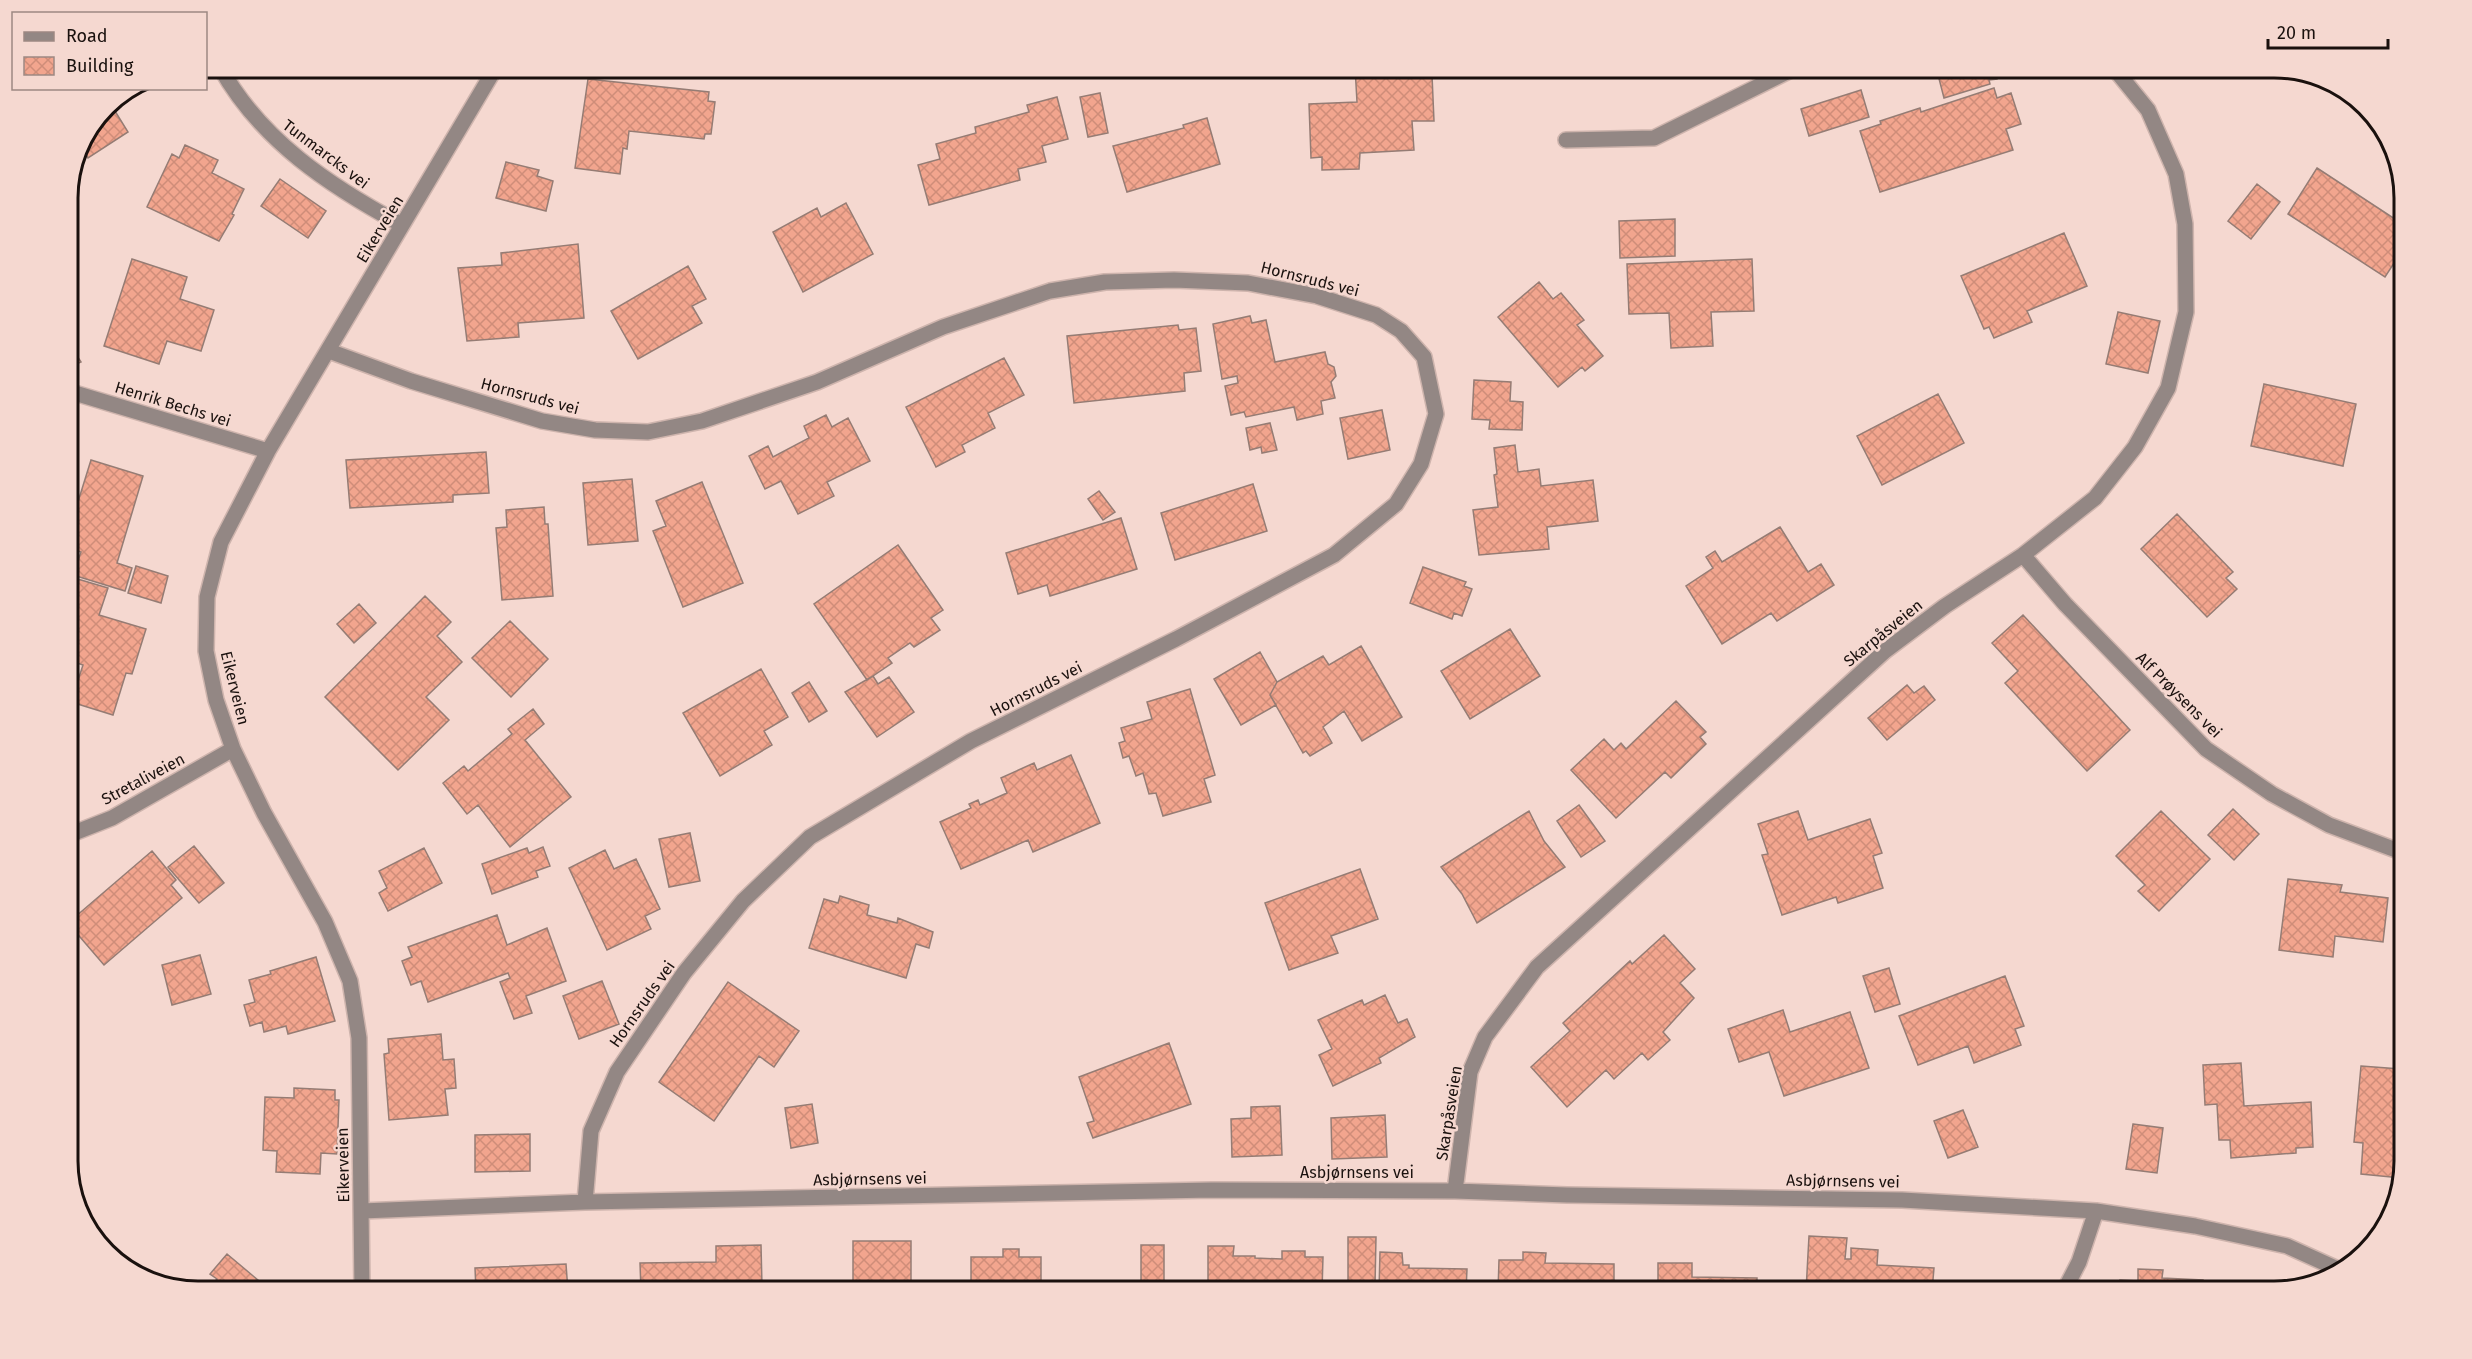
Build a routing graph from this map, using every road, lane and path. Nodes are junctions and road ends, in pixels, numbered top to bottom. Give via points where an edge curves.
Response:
1 (226, 78) edge
2 (490, 78) edge
3 (1777, 78) edge
4 (2121, 78) edge
5 (1566, 140) dead end
6 (402, 225) junction
7 (329, 351) junction
8 (78, 394) edge
9 (268, 451) junction
10 (2023, 555) junction
11 (233, 749) junction
12 (78, 831) edge
13 (2394, 849) edge
14 (1455, 1191) junction
15 (585, 1202) junction
16 (362, 1211) junction
17 (2096, 1211) junction
18 (2332, 1266) edge
19 (362, 1281) edge
20 (2070, 1281) edge

1 - 6 street, Tunmarcks vei via 272,137 352,198
2 - 6 street, Eikerveien
3 - 5 street via 1654,138
4 - 10 street, Skarpåsveien via 2148,110 2176,174 2186,224 2186,312 2168,388 2135,447 2095,498
6 - 7 street, Eikerveien
7 - 9 street, Eikerveien
7 - 15 street, Hornsruds vei via 411,381 543,421 595,430 648,432 702,421 817,382 943,327 1050,291 1105,282 1248,283 1317,296 1376,315 1401,331 1425,357 1436,414 1421,464 1396,504 1334,555 971,741 810,837 743,901 684,973 617,1072 591,1131
8 - 9 street, Henrik Bechs vei
9 - 11 street, Eikerveien via 222,542 207,597 206,651 216,700
10 - 13 street, Alf Prøysens vei via 2065,604 2206,749 2272,794 2329,825
10 - 14 street, Skarpåsveien via 1885,651 1537,967 1485,1037 1470,1072
11 - 12 street, Stretaliveien via 112,818
11 - 16 street, Eikerveien via 325,922 350,981 359,1038
14 - 15 street, Asbjørnsens vei via 1212,1190
14 - 17 street, Asbjørnsens vei via 1902,1200
15 - 16 street, Asbjørnsens vei
16 - 19 street, Eikerveien
17 - 18 street, Asbjørnsens vei via 2195,1226 2287,1246
17 - 20 street

